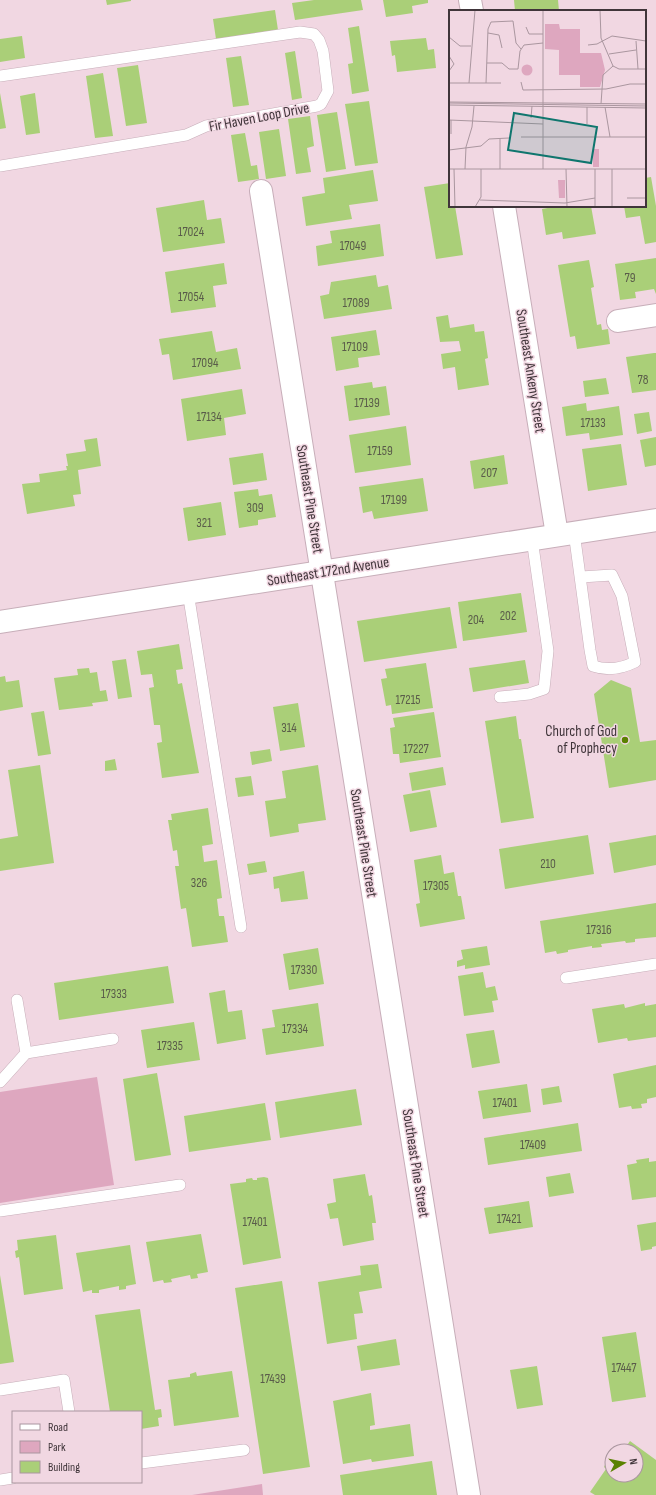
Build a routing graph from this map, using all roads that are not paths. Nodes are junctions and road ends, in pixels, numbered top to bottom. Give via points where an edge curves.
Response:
1 (470, 0) edge
2 (472, 10) edge
3 (0, 76) edge
4 (0, 166) edge
5 (261, 191) dead end
6 (504, 207) edge
7 (656, 316) edge
8 (618, 321) dead end
9 (656, 520) edge
10 (566, 534) junction
11 (532, 539) junction
12 (321, 572) junction
13 (580, 577) junction
14 (188, 592) junction
15 (0, 622) edge
16 (500, 697) dead end
17 (241, 927) dead end
18 (656, 964) edge
19 (566, 978) dead end
20 (17, 1000) dead end
21 (113, 1039) dead end
22 (26, 1053) junction
23 (0, 1082) edge
24 (180, 1185) dead end
25 (0, 1211) edge
26 (0, 1390) edge
27 (70, 1411) edge
28 (244, 1450) dead end
29 (142, 1463) edge
30 (12, 1478) edge
31 (0, 1480) edge
32 (469, 1495) edge

1 - 2 street
3 - 4 lane, Fir Haven Loop Drive via 300,32 314,34 319,40 329,85 325,98 317,106 206,126 186,135
5 - 12 street, Southeast Pine Street
6 - 10 street, Southeast Ankeny Street
7 - 8 street
9 - 10 street, Southeast 172nd Avenue
10 - 11 street, Southeast 172nd Avenue
10 - 13 lane
11 - 12 street, Southeast 172nd Avenue
11 - 16 lane via 548,651 544,689 529,694
12 - 14 street, Southeast 172nd Avenue
12 - 32 street, Southeast Pine Street
13 - 13 lane via 593,666 604,670 625,667 635,662 622,596 612,575
14 - 15 street, Southeast 172nd Avenue
14 - 17 lane
18 - 19 lane
20 - 22 lane
21 - 22 lane
22 - 23 lane
24 - 25 lane
26 - 27 lane via 64,1380
28 - 29 lane
30 - 31 lane

